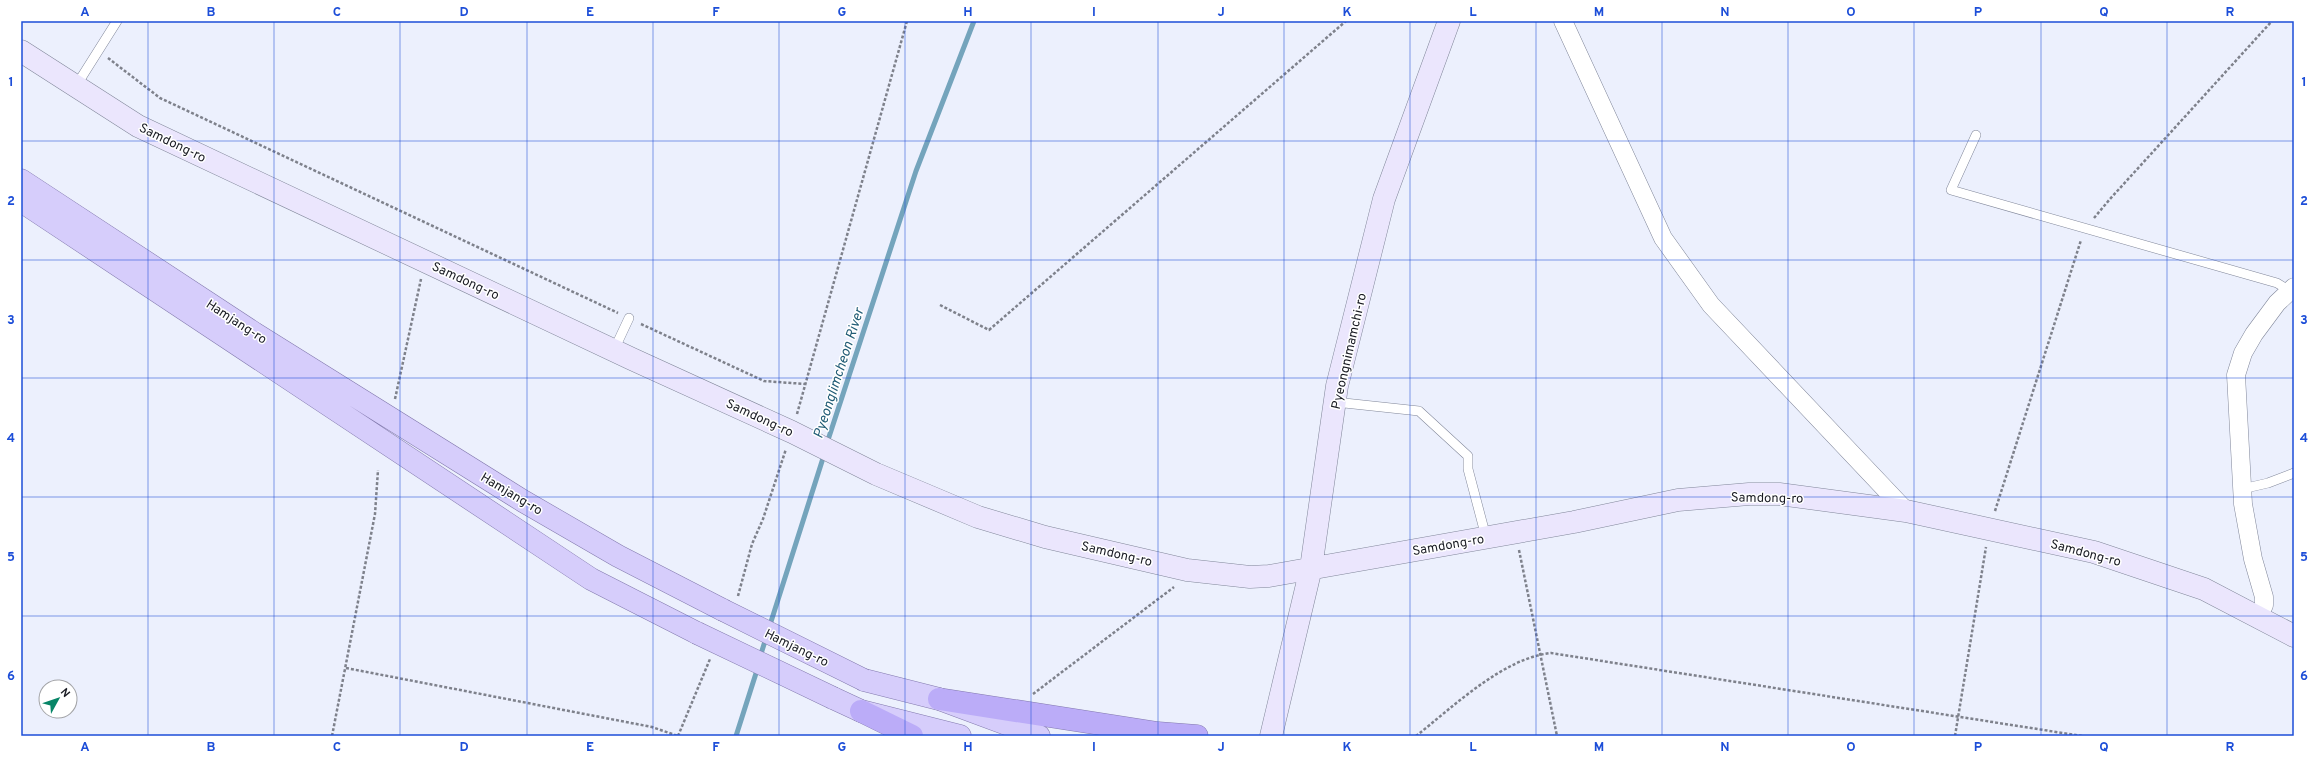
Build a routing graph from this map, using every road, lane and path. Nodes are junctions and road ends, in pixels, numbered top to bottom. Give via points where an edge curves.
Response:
1 (117, 21) edge
2 (908, 21) edge
3 (1346, 21) edge
4 (1449, 21) edge
5 (1563, 21) edge
6 (2272, 21) edge
7 (21, 51) edge
8 (99, 51) junction
9 (76, 86) junction
10 (1976, 135) dead end
11 (21, 180) edge
12 (21, 201) edge
13 (2087, 229) junction
14 (426, 261) junction
15 (2292, 289) edge
16 (940, 305) dead end
17 (629, 318) junction
18 (614, 350) junction
19 (805, 384) junction
20 (1335, 402) junction
21 (394, 404) dead end
22 (796, 434) junction
23 (378, 470) dead end
24 (2294, 473) edge
25 (2242, 489) junction
26 (1906, 511) junction
27 (1989, 529) junction
28 (1515, 532) junction
29 (1486, 537) junction
30 (1311, 568) junction
31 (1187, 570) junction
32 (729, 606) junction
33 (2259, 616) junction
34 (2294, 636) edge
35 (1540, 654) junction
36 (711, 658) dead end
37 (346, 668) junction
38 (1032, 695) dead end
39 (939, 699) junction
40 (861, 711) junction
41 (1958, 716) junction
42 (332, 736) edge
43 (678, 736) edge
44 (912, 736) edge
45 (960, 736) edge
46 (1039, 736) edge
47 (1197, 736) edge
48 (1271, 736) edge
49 (1416, 736) edge
50 (1556, 736) edge
51 (1955, 736) edge
52 (2082, 736) edge

1 - 8 lane
2 - 19 path
3 - 16 path via 989,330
4 - 20 street, Pyeongnimamchi-ro via 1384,199
5 - 26 street via 1662,238 1711,305
6 - 13 path via 2110,199
7 - 9 street, Samdong-ro
8 - 9 lane
8 - 17 path via 160,98
9 - 14 street, Samdong-ro via 138,126
10 - 13 lane via 1951,190
11 - 32 main road, Hamjang-ro via 254,333 523,501 618,556
12 - 40 main road, Hamjang-ro, bridge via 591,579
13 - 15 lane
13 - 27 path
14 - 18 street, Samdong-ro
14 - 21 path
15 - 25 street via 2277,303 2258,328 2238,364 2235,392
17 - 18 lane
17 - 19 path via 764,381
18 - 22 street, Samdong-ro
19 - 22 path
20 - 29 lane via 1419,411 1468,456 1468,469
20 - 30 street, Pyeongnimamchi-ro
22 - 31 street, Samdong-ro via 876,474 978,517 1045,537
22 - 32 path via 745,563 742,588
23 - 37 path via 375,514
24 - 25 lane via 2268,484
25 - 33 street via 2253,559 2264,597 2264,605
26 - 27 street, Samdong-ro
26 - 28 street, Samdong-ro via 1809,497 1749,494 1678,500
27 - 33 street, Samdong-ro via 2094,552 2204,589
27 - 41 path
28 - 29 street, Samdong-ro
28 - 35 path
29 - 30 street, Samdong-ro
30 - 31 street, Samdong-ro via 1250,577
30 - 48 street, Pyeongnimamchi-ro
31 - 38 path via 1177,584
32 - 39 main road, Hamjang-ro, bridge via 864,680
33 - 34 street, Samdong-ro
35 - 41 path via 1566,654
35 - 49 path via 1523,660 1493,677
35 - 50 path
36 - 43 path
37 - 42 path
37 - 43 path via 652,727
39 - 46 main road, Hamjang-ro
39 - 47 highway
40 - 44 highway
40 - 45 main road, Hamjang-ro
41 - 51 path
41 - 52 path

